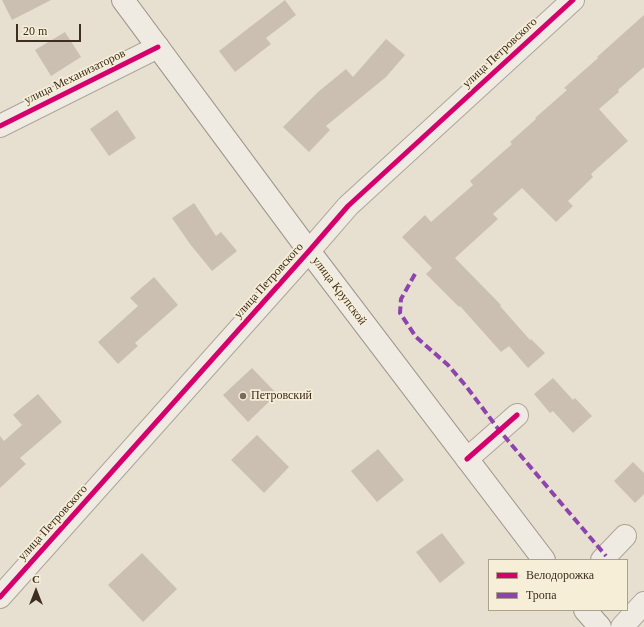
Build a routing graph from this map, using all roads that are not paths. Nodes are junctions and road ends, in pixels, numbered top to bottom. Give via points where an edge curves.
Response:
1 (124, 0) edge
2 (573, 0) edge
3 (158, 47) junction
4 (0, 126) edge
5 (309, 251) junction
6 (517, 415) dead end
7 (467, 459) junction
8 (625, 536) dead end
9 (543, 559) edge
10 (603, 559) edge
11 (0, 596) edge
12 (644, 603) edge
13 (586, 611) edge
14 (600, 627) edge
15 (622, 627) edge

1 - 3 street, улица Крупской
2 - 5 street, улица Петровского via 348,206
3 - 4 street, улица Механизаторов
3 - 5 street, улица Крупской
5 - 7 street, улица Крупской
5 - 11 street, улица Петровского
6 - 7 street
7 - 9 street, улица Крупской
8 - 10 street
12 - 15 street
13 - 14 street

